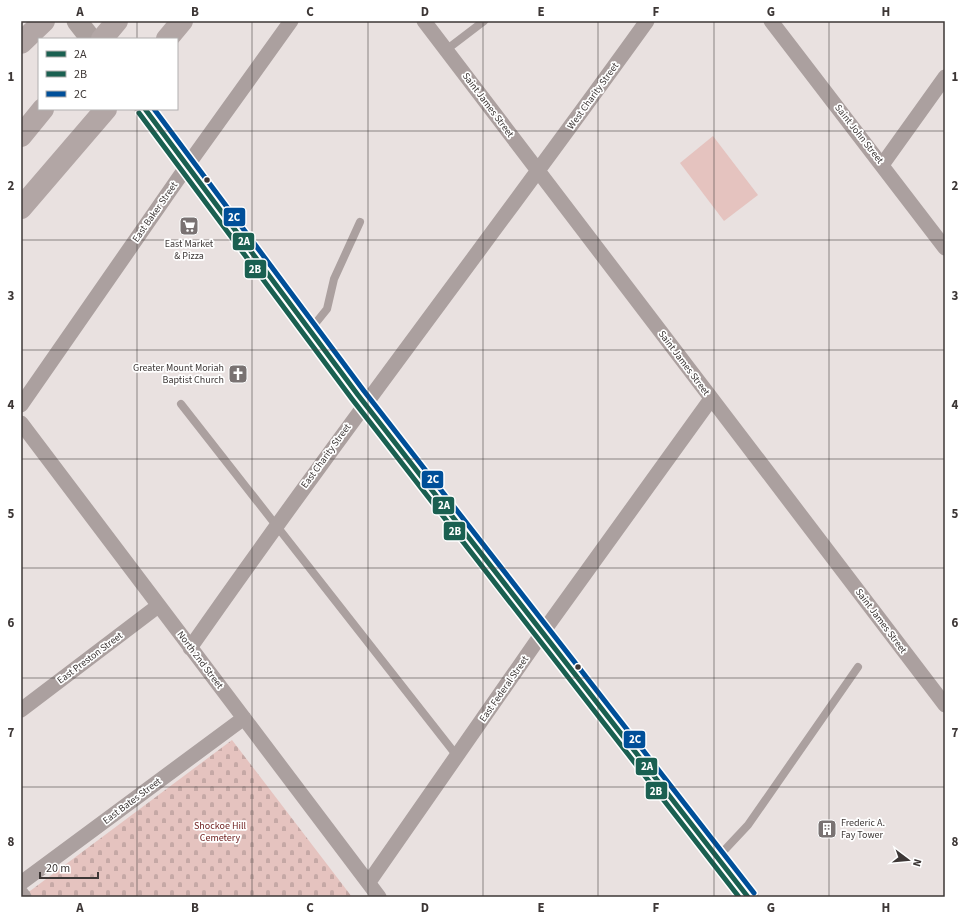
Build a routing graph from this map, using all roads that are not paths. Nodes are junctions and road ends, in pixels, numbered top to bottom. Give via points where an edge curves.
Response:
1 (44, 21) edge
2 (77, 21) edge
3 (117, 21) edge
4 (182, 21) edge
5 (291, 21) edge
6 (424, 21) edge
7 (484, 21) edge
8 (647, 21) edge
9 (771, 21) edge
10 (90, 38) edge
11 (103, 38) edge
12 (168, 38) edge
13 (21, 43) edge
14 (446, 50) junction
15 (945, 77) edge
16 (42, 110) edge
17 (105, 110) edge
18 (146, 110) edge
19 (21, 136) edge
20 (882, 165) junction
21 (187, 166) junction
22 (538, 172) junction
23 (21, 208) edge
24 (360, 222) dead end
25 (945, 248) edge
26 (309, 330) junction
27 (711, 399) junction
28 (181, 404) dead end
29 (364, 404) junction
30 (21, 405) edge
31 (21, 423) edge
32 (276, 525) junction
33 (158, 606) junction
34 (543, 632) junction
35 (190, 648) junction
36 (858, 667) dead end
37 (945, 705) edge
38 (21, 710) edge
39 (244, 718) junction
40 (457, 756) junction
41 (718, 857) junction
42 (369, 882) junction
43 (21, 883) edge
44 (21, 893) edge
45 (24, 897) edge
46 (379, 897) edge
47 (748, 897) edge

1 - 13 highway
2 - 10 street
3 - 11 highway
4 - 12 highway
5 - 21 street, East Baker Street
6 - 14 street, Saint James Street
7 - 14 lane
8 - 22 street, West Charity Street
9 - 20 street, Saint John Street
14 - 22 street, Saint James Street
15 - 20 street
16 - 19 highway
17 - 23 highway
18 - 21 street
20 - 25 street, Saint John Street
21 - 26 street
21 - 30 street, East Baker Street
22 - 27 street, Saint James Street
22 - 29 street, East Charity Street
24 - 26 lane via 334,279 327,309
26 - 29 street
27 - 34 street, East Federal Street
27 - 37 street, Saint James Street
28 - 32 lane
29 - 32 street, East Charity Street
29 - 34 street
31 - 33 street, North 2nd Street
32 - 35 street, East Charity Street
32 - 40 lane
33 - 35 street, North 2nd Street
33 - 38 street, East Preston Street
34 - 40 street, East Federal Street
34 - 41 street
35 - 39 street, North 2nd Street
36 - 41 lane via 748,825
39 - 42 street, North 2nd Street
39 - 43 street, East Bates Street
40 - 42 street, East Federal Street
41 - 47 street
42 - 46 street, North 2nd Street
44 - 45 street

